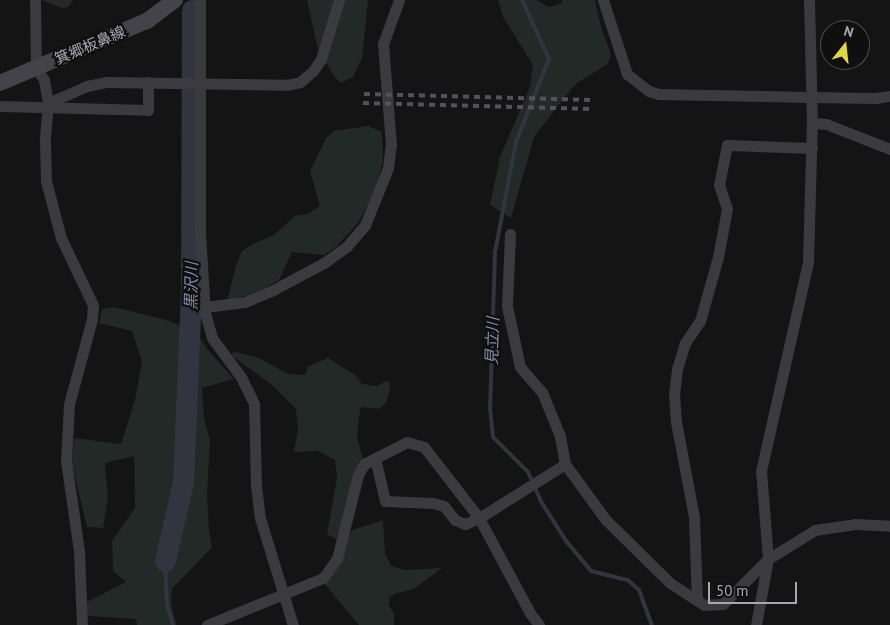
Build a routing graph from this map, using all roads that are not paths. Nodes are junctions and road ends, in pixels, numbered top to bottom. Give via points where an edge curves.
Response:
1 (35, 0) edge
2 (176, 0) edge
3 (200, 0) edge
4 (339, 0) edge
5 (400, 0) edge
6 (603, 0) edge
7 (809, 0) edge
8 (36, 68) junction
9 (148, 82) junction
10 (0, 83) edge
11 (200, 83) junction
12 (890, 96) edge
13 (810, 97) junction
14 (48, 105) junction
15 (0, 106) edge
16 (812, 123) junction
17 (812, 148) junction
18 (890, 149) edge
19 (510, 234) dead end
20 (205, 307) junction
21 (375, 458) junction
22 (565, 464) junction
23 (480, 518) junction
24 (890, 526) edge
25 (768, 559) junction
26 (283, 593) junction
27 (697, 600) junction
28 (82, 625) edge
29 (207, 625) edge
30 (294, 625) edge
31 (539, 625) edge
32 (756, 625) edge

1 - 8 street
2 - 8 main road, 箕郷板鼻線 via 147,21
3 - 11 street
4 - 11 street via 321,59 300,82 287,85
5 - 20 street via 383,44 391,145 388,168 365,225 339,252 309,272 245,302
6 - 13 street via 627,74 649,91 658,94
7 - 13 street
8 - 10 main road, 箕郷板鼻線
8 - 14 street via 44,80
9 - 11 street
9 - 14 street via 94,84
9 - 14 street via 148,110
11 - 20 street via 200,232
12 - 13 street
13 - 16 street
14 - 15 street
14 - 28 street via 45,140 48,189 61,238 93,312 69,404 66,462 79,551
16 - 17 street
16 - 18 street via 826,124
17 - 25 street via 808,262 761,471
17 - 27 street via 727,145 719,185 727,209 718,256 700,320 685,343 679,360 674,394 676,422 694,517
19 - 22 street via 507,306 520,367 542,392 560,436
20 - 26 street via 212,338 241,378 254,404 260,518
21 - 23 street via 407,442 424,447
21 - 23 street via 385,501 444,506 455,520 465,524
21 - 26 street via 364,464 358,476 337,559 322,578
22 - 23 street
22 - 27 street via 606,520 670,583
23 - 31 street
24 - 25 street via 855,524 814,530
25 - 27 street via 723,604 704,605
25 - 32 street
26 - 29 street
26 - 30 street

